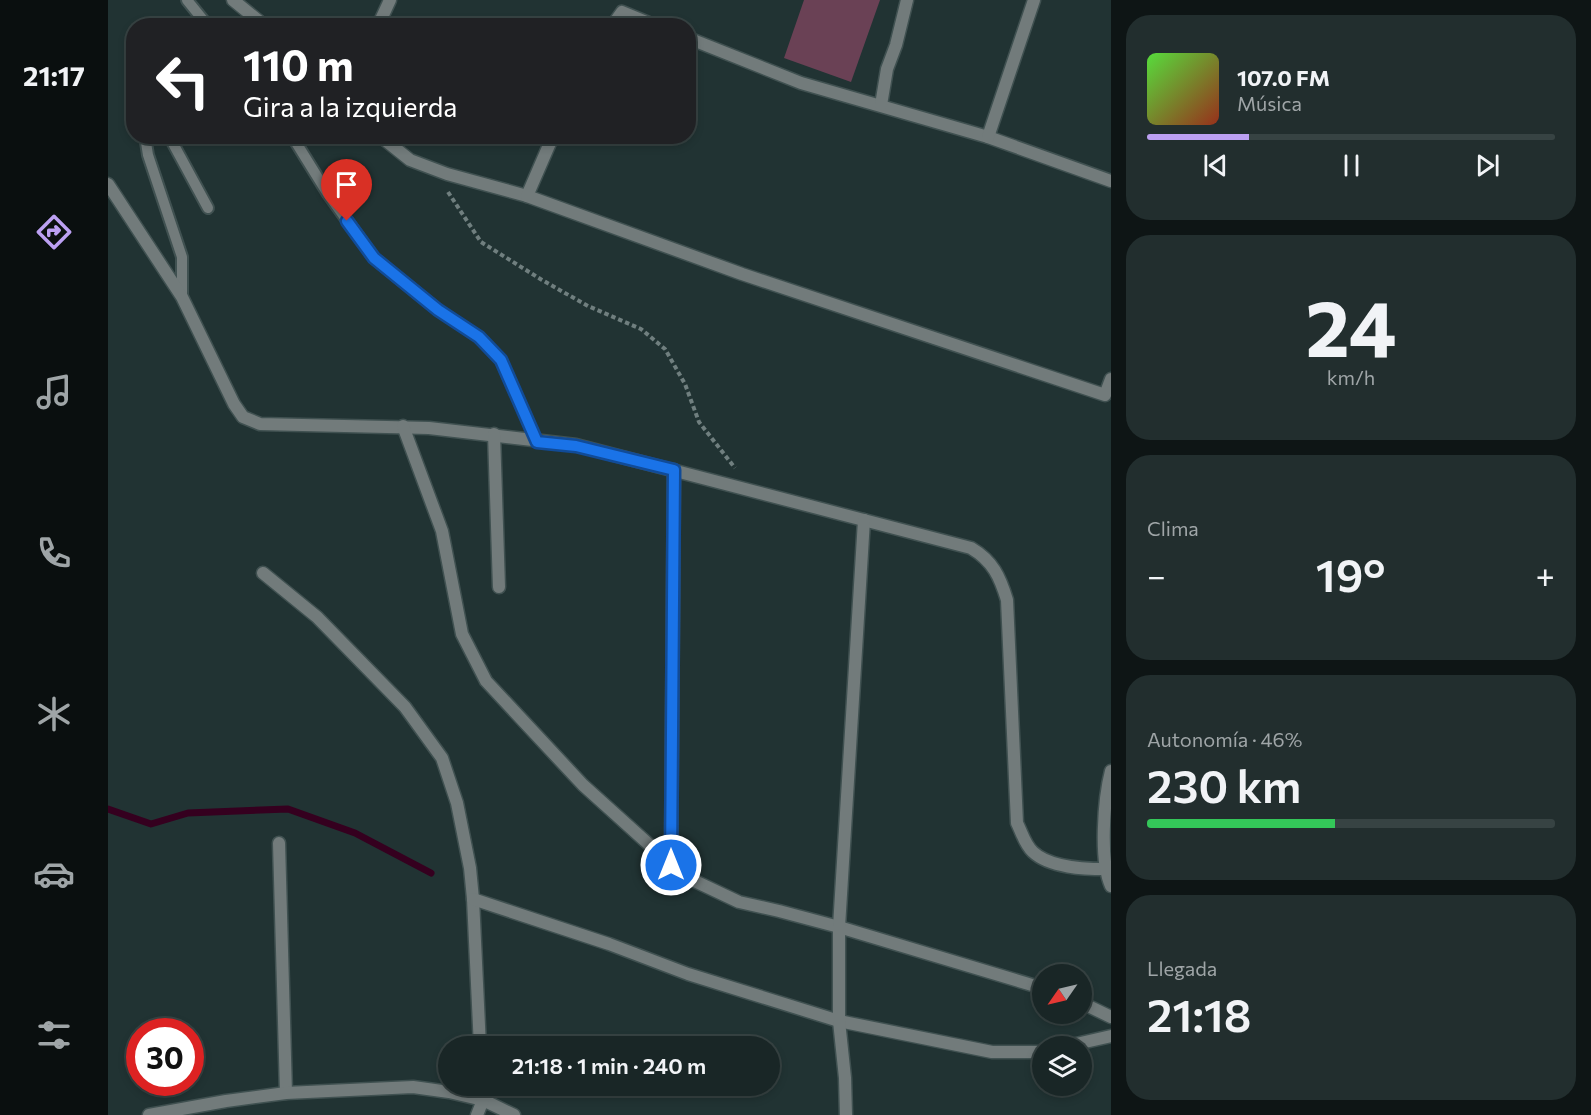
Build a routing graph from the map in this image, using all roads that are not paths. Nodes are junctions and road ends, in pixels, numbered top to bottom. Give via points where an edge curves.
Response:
1 (187, 0) edge
2 (233, 0) edge
3 (390, 0) edge
4 (907, 0) edge
5 (1034, 0) edge
6 (202, 18) edge
7 (255, 18) edge
8 (382, 18) edge
9 (618, 18) edge
10 (637, 18) edge
11 (696, 41) edge
12 (881, 105) junction
13 (988, 137) junction
14 (146, 144) edge
15 (173, 144) edge
16 (297, 144) edge
17 (390, 144) edge
18 (550, 144) edge
19 (1111, 181) edge
20 (108, 184) edge
21 (527, 196) junction
22 (208, 208) dead end
23 (182, 297) junction
24 (1111, 379) edge
25 (403, 426) junction
26 (494, 434) junction
27 (537, 442) junction
28 (674, 470) junction
29 (864, 520) junction
30 (263, 573) dead end
31 (499, 586) dead end
32 (1111, 771) edge
33 (279, 843) dead end
34 (671, 865) junction
35 (1106, 869) junction
36 (1111, 885) edge
37 (473, 899) junction
38 (839, 927) junction
39 (1032, 985) edge
40 (1092, 1008) edge
41 (1111, 1017) edge
42 (839, 1021) junction
43 (479, 1036) edge
44 (1111, 1036) edge
45 (1092, 1040) edge
46 (1032, 1052) edge
47 (286, 1093) junction
48 (483, 1096) edge
49 (483, 1100) junction
50 (226, 1101) junction
51 (149, 1115) edge
52 (227, 1115) edge
53 (477, 1115) edge
54 (514, 1115) edge
55 (846, 1115) edge

1 - 6 lane
2 - 7 street
3 - 8 street
4 - 12 street
5 - 13 street
9 - 10 street via 622,12
11 - 12 street via 801,83
12 - 13 street
13 - 19 street
14 - 23 lane via 182,257
15 - 22 lane
16 - 27 lane via 374,258 438,310 479,337 501,360
17 - 21 street via 410,160
18 - 21 street
20 - 23 street
21 - 24 street via 742,274 1105,395
23 - 25 street via 243,417 260,424
25 - 26 street
25 - 34 street via 442,531 462,634 486,681 583,785
26 - 27 street
26 - 31 street
27 - 28 street via 576,446
28 - 29 street
28 - 34 street
29 - 35 street via 971,548 994,566 1007,600 1017,823 1029,847 1041,858
29 - 38 street
30 - 37 street via 317,617 405,707 442,758 458,803
32 - 35 street via 1106,795
33 - 47 street
34 - 38 street via 684,876 740,902
35 - 36 street
37 - 42 street via 688,974
37 - 43 street
38 - 39 street
38 - 42 street
40 - 41 street
42 - 46 street via 992,1052
42 - 55 street
44 - 45 street
47 - 49 street via 413,1087
47 - 50 street
48 - 49 street
49 - 53 street
49 - 54 street
50 - 51 street
50 - 52 street

